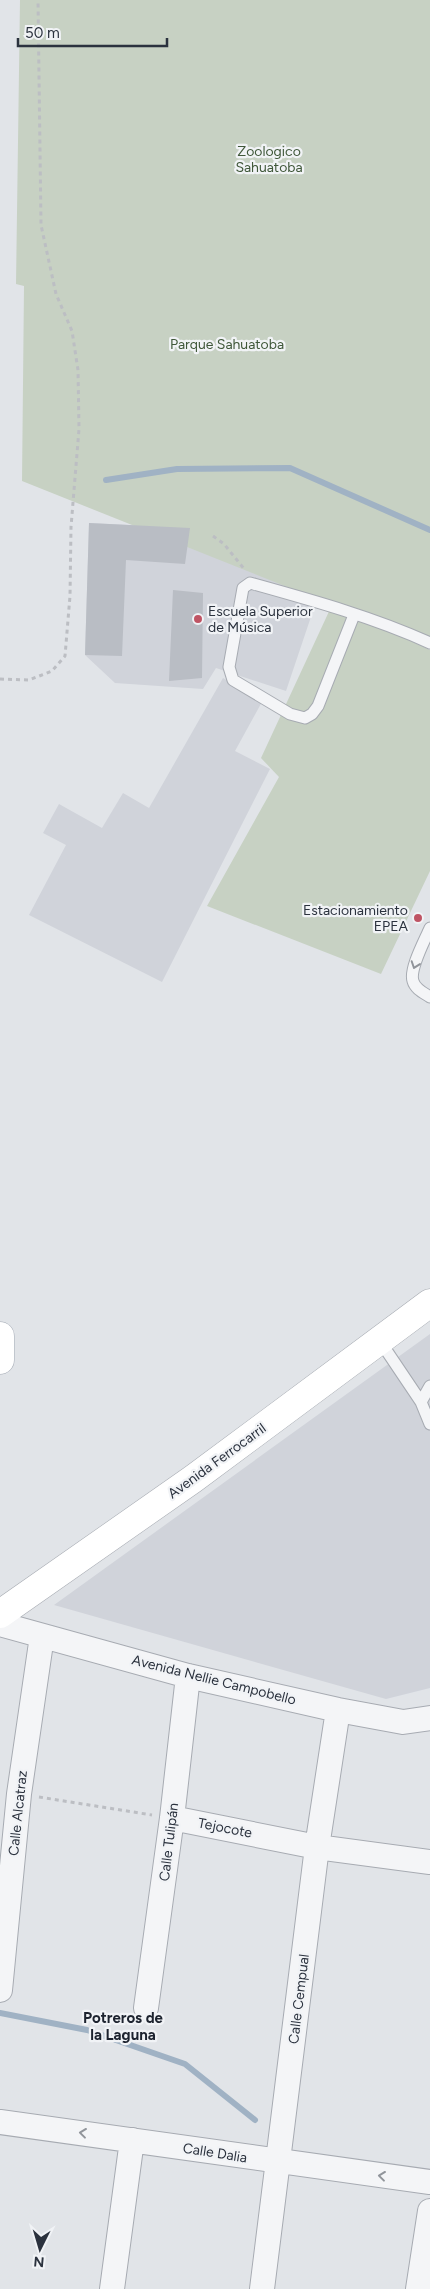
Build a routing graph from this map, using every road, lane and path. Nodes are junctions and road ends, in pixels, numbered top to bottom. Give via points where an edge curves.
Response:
1 (38, 0) edge
2 (354, 615) junction
3 (430, 643) edge
4 (0, 679) edge
5 (430, 928) edge
6 (430, 997) edge
7 (430, 1303) edge
8 (0, 1336) edge
9 (380, 1342) junction
10 (0, 1360) edge
11 (430, 1386) edge
12 (421, 1402) junction
13 (430, 1424) edge
14 (0, 1614) edge
15 (0, 1624) edge
16 (42, 1636) junction
17 (188, 1676) junction
18 (338, 1710) junction
19 (430, 1718) edge
20 (19, 1794) junction
21 (172, 1818) junction
22 (317, 1846) junction
23 (430, 1862) edge
24 (0, 1990) edge
25 (146, 2008) dead end
26 (0, 2122) edge
27 (132, 2140) junction
28 (279, 2162) junction
29 (430, 2182) edge
30 (430, 2211) edge
31 (112, 2289) edge
32 (262, 2289) edge
33 (418, 2289) edge

1 - 4 path via 41,225 56,294 72,331 78,370 79,428 71,527 70,596 65,656 52,671 29,680
2 - 2 lane via 246,584 242,588 230,676 290,714 305,718 318,706
2 - 3 lane
5 -> 6 lane via 413,971 413,981
7 - 9 street, Avenida Ferrocarril
8 - 10 street
9 - 12 lane
9 - 14 street, Avenida Ferrocarril via 193,1479
11 - 12 lane
12 - 13 lane
15 - 16 street, Avenida Nellie Campobello
16 - 17 street, Avenida Nellie Campobello
16 - 20 street, Calle Alcatraz
17 - 18 street, Avenida Nellie Campobello
17 - 21 street, Calle Tulipán
18 - 19 street, Avenida Nellie Campobello via 403,1722
18 - 22 street, Calle Cempual
20 - 21 path
20 - 24 street, Calle Alcatraz
21 - 22 street, Tejocote
21 - 25 street, Calle Tulipán
22 - 23 street, Tejocote
22 - 28 street, Calle Cempual
27 -> 26 street, Calle Dalia
27 - 28 street, Calle Dalia
27 - 31 street
29 -> 28 street, Calle Dalia
28 - 32 street, Calle Cempual
30 - 33 street

